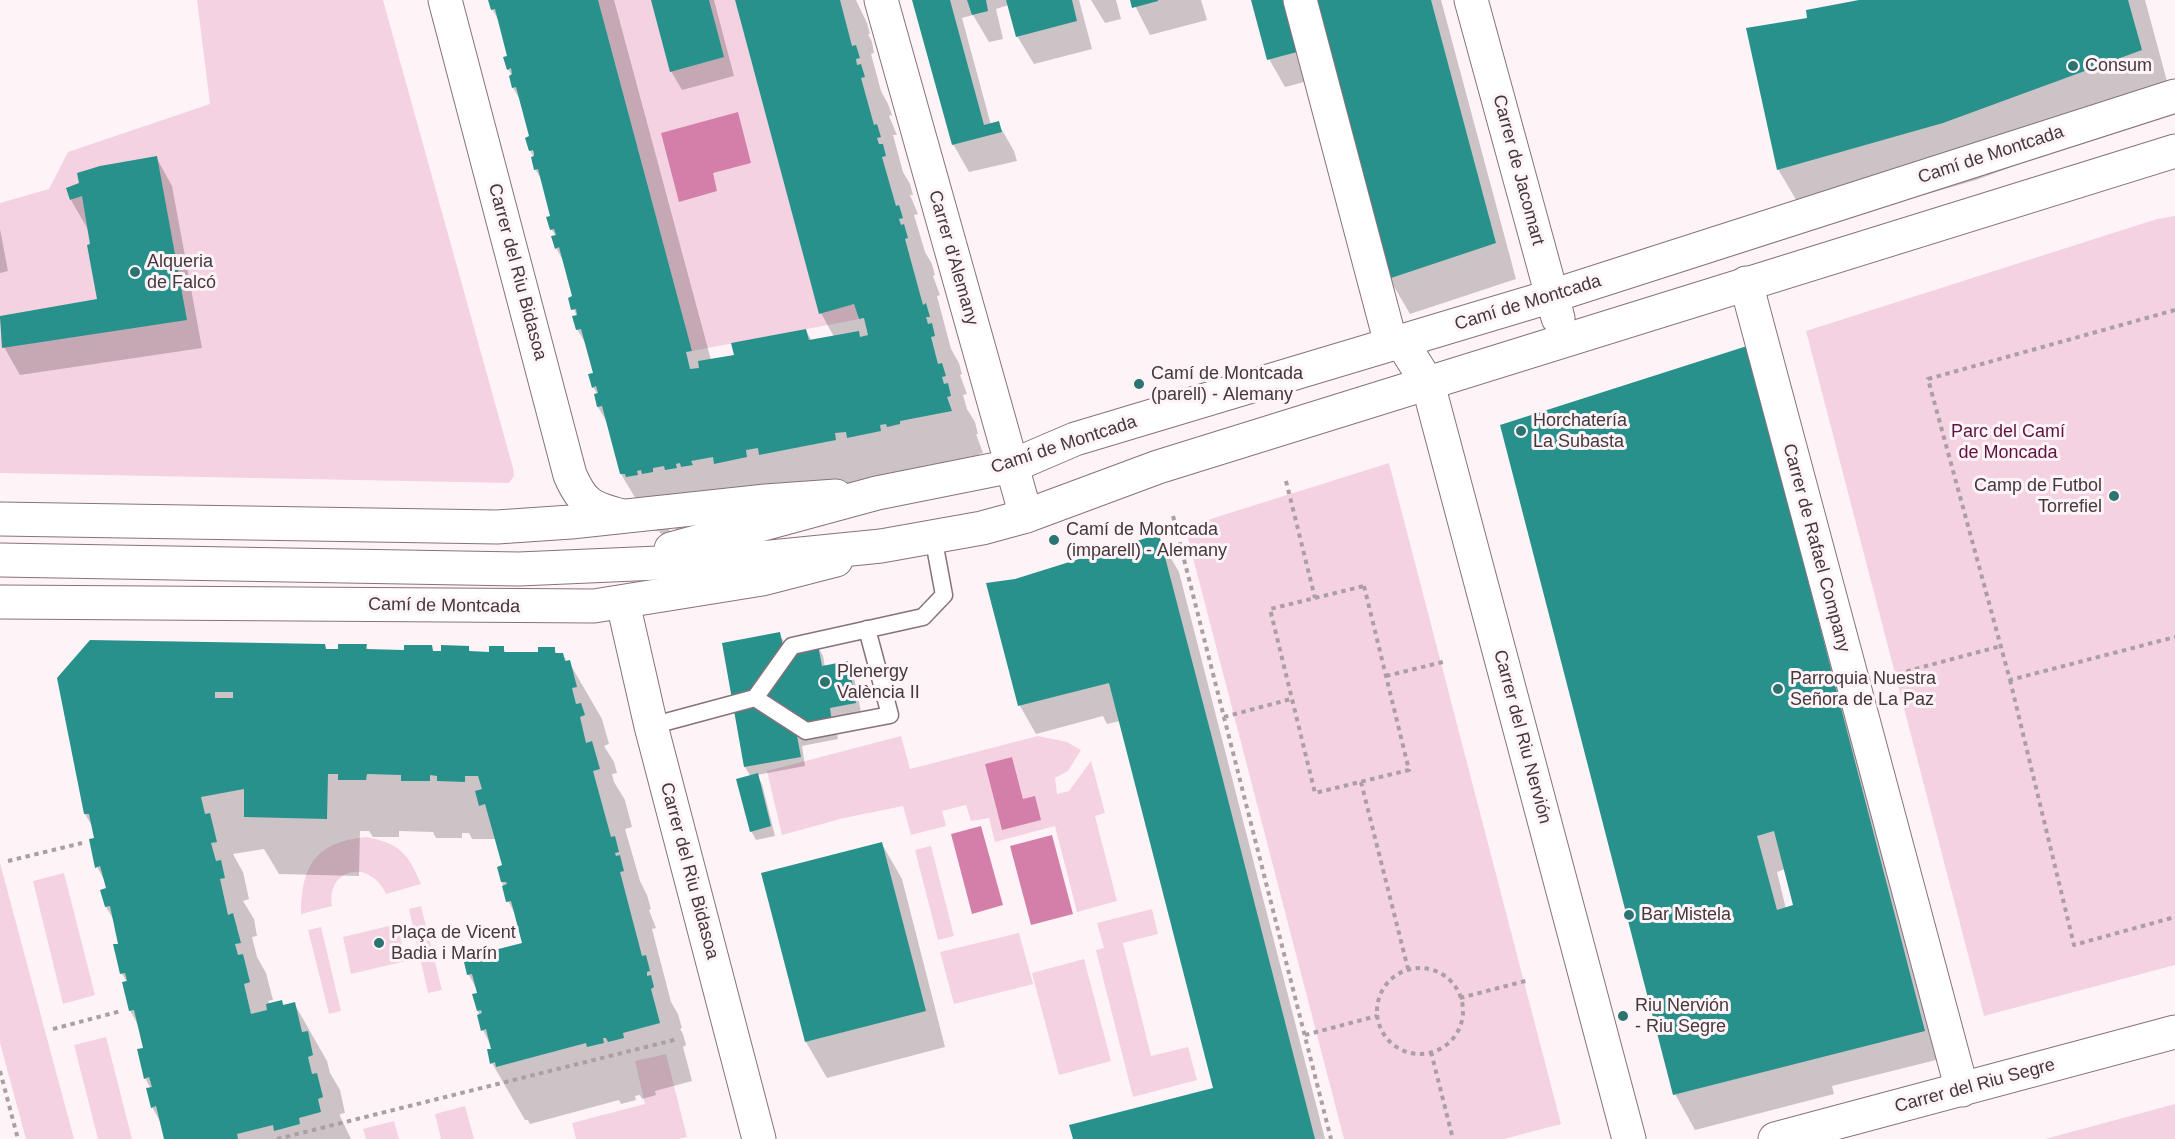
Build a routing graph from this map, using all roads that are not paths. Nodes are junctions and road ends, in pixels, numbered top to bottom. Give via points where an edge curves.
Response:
1 (445, 0) edge
2 (881, 0) edge
3 (1300, 0) edge
4 (1471, 0) edge
5 (2175, 96) edge
6 (2175, 151) edge
7 (1746, 284) junction
8 (1552, 296) junction
9 (1564, 340) junction
10 (1396, 343) junction
11 (1428, 384) junction
12 (1012, 466) junction
13 (877, 493) junction
14 (622, 516) junction
15 (1026, 516) junction
16 (0, 519) edge
17 (933, 537) junction
18 (880, 546) junction
19 (0, 560) edge
20 (611, 564) junction
21 (0, 602) edge
22 (623, 603) junction
23 (867, 629) junction
24 (754, 698) junction
25 (651, 726) junction
26 (2175, 1032) edge
27 (1962, 1090) junction
28 (759, 1139) edge
29 (1629, 1139) edge
30 (1775, 1139) edge

1 - 14 street, Carrer del Riu Bidasoa via 570,475 585,500 598,510
2 - 12 street, Carrer d'Alemany
3 - 10 street, Carrer del Riu Nervión
4 - 8 street, Carrer de Jacomart
5 - 8 street, Camí de Montcada
6 - 7 street, Camí de Montcada
7 - 9 street, Camí de Montcada
7 - 27 street, Carrer de Rafael Company
8 - 9 street, Carrer de Jacomart
8 - 10 street, Camí de Montcada
9 - 11 street, Camí de Montcada
10 - 11 street, Carrer del Riu Nervión
10 - 12 street, Camí de Montcada via 1075,438
11 - 15 street, Camí de Montcada via 1158,467
11 - 29 street, Carrer del Riu Nervión
12 - 13 street, Camí de Montcada
12 - 15 street, Carrer d'Alemany
13 - 14 street, Camí de Montcada
13 - 20 street, Camí de Montcada
14 - 16 street, Camí de Montcada via 497,527
15 - 17 street, Camí de Montcada
17 - 18 street, Camí de Montcada
17 - 23 lane via 944,595 923,617
18 - 20 street, Camí de Montcada via 751,559
18 - 22 street, Camí de Montcada via 762,579
19 - 20 street, Camí de Montcada via 519,569
21 - 22 street, Camí de Montcada via 553,607
22 - 25 street, Carrer del Riu Bidasoa
23 - 24 lane via 792,646
23 - 24 lane via 890,715 806,731
24 - 25 lane
25 - 28 street, Carrer del Riu Bidasoa
26 - 27 street, Carrer del Riu Segre
27 - 30 street, Carrer del Riu Segre

